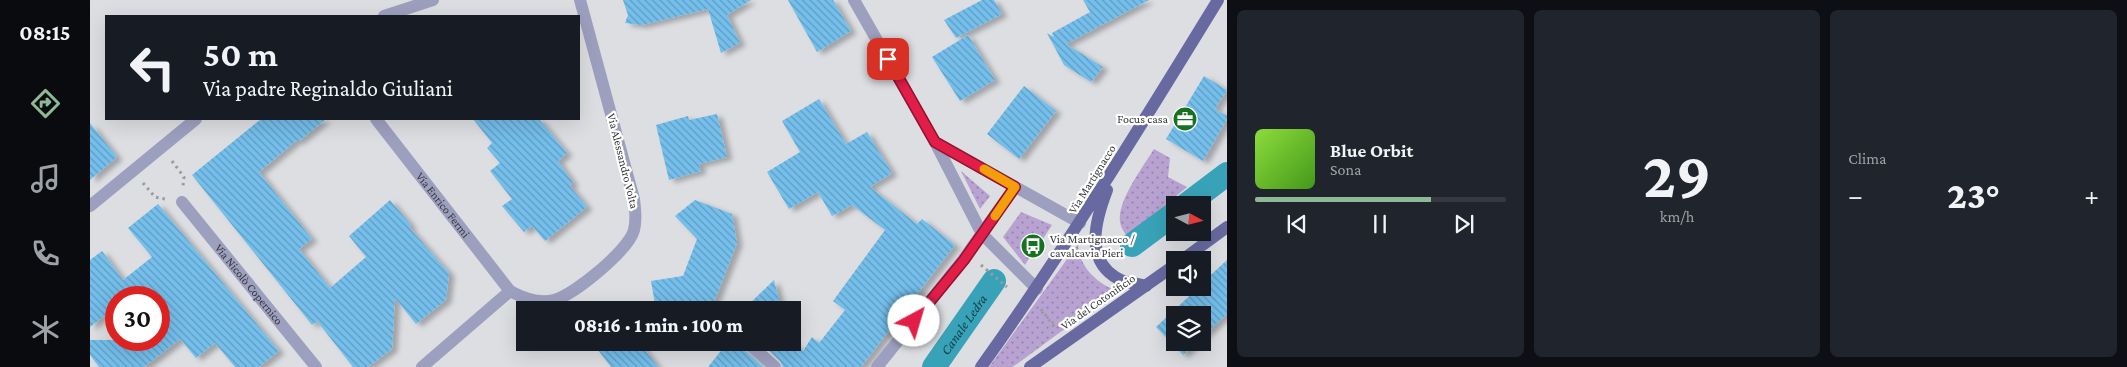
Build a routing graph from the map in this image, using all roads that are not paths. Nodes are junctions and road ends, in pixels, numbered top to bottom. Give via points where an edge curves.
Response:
1 (433, 0) edge
2 (580, 0) edge
3 (854, 0) edge
4 (1218, 0) edge
5 (387, 15) edge
6 (195, 120) edge
7 (377, 120) edge
8 (935, 142) junction
9 (1115, 169) junction
10 (1015, 187) junction
11 (182, 202) road end
12 (90, 206) edge
13 (1080, 223) junction
14 (1227, 227) edge
15 (982, 234) junction
16 (1194, 251) edge
17 (1166, 272) edge
18 (1146, 286) junction
19 (1037, 289) junction
20 (510, 291) junction
21 (758, 351) edge
22 (1034, 365) edge
23 (316, 367) edge
24 (422, 367) edge
25 (775, 367) edge
26 (877, 367) edge
27 (981, 367) edge

1 - 5 street
2 - 20 street, Via Alessandro Volta via 634,199 634,231 614,258 565,297 539,302
3 - 8 street
4 - 9 main road, Via Martignacco
6 - 12 street
7 - 20 street, Via Enrico Fermi
8 - 10 street
8 - 15 street
9 - 13 main road, Via Martignacco
9 - 18 main road via 1096,224 1096,250 1111,274
10 - 13 street
10 - 15 street
11 - 23 street, Via Nicolò Copernico
13 - 19 main road, Via Martignacco
14 - 16 main road
15 - 19 street
15 - 26 street
17 - 18 main road, Via del Cotonificio
18 - 22 main road, Via del Cotonificio
19 - 27 main road, Via Martignacco
20 - 24 street
21 - 25 street

